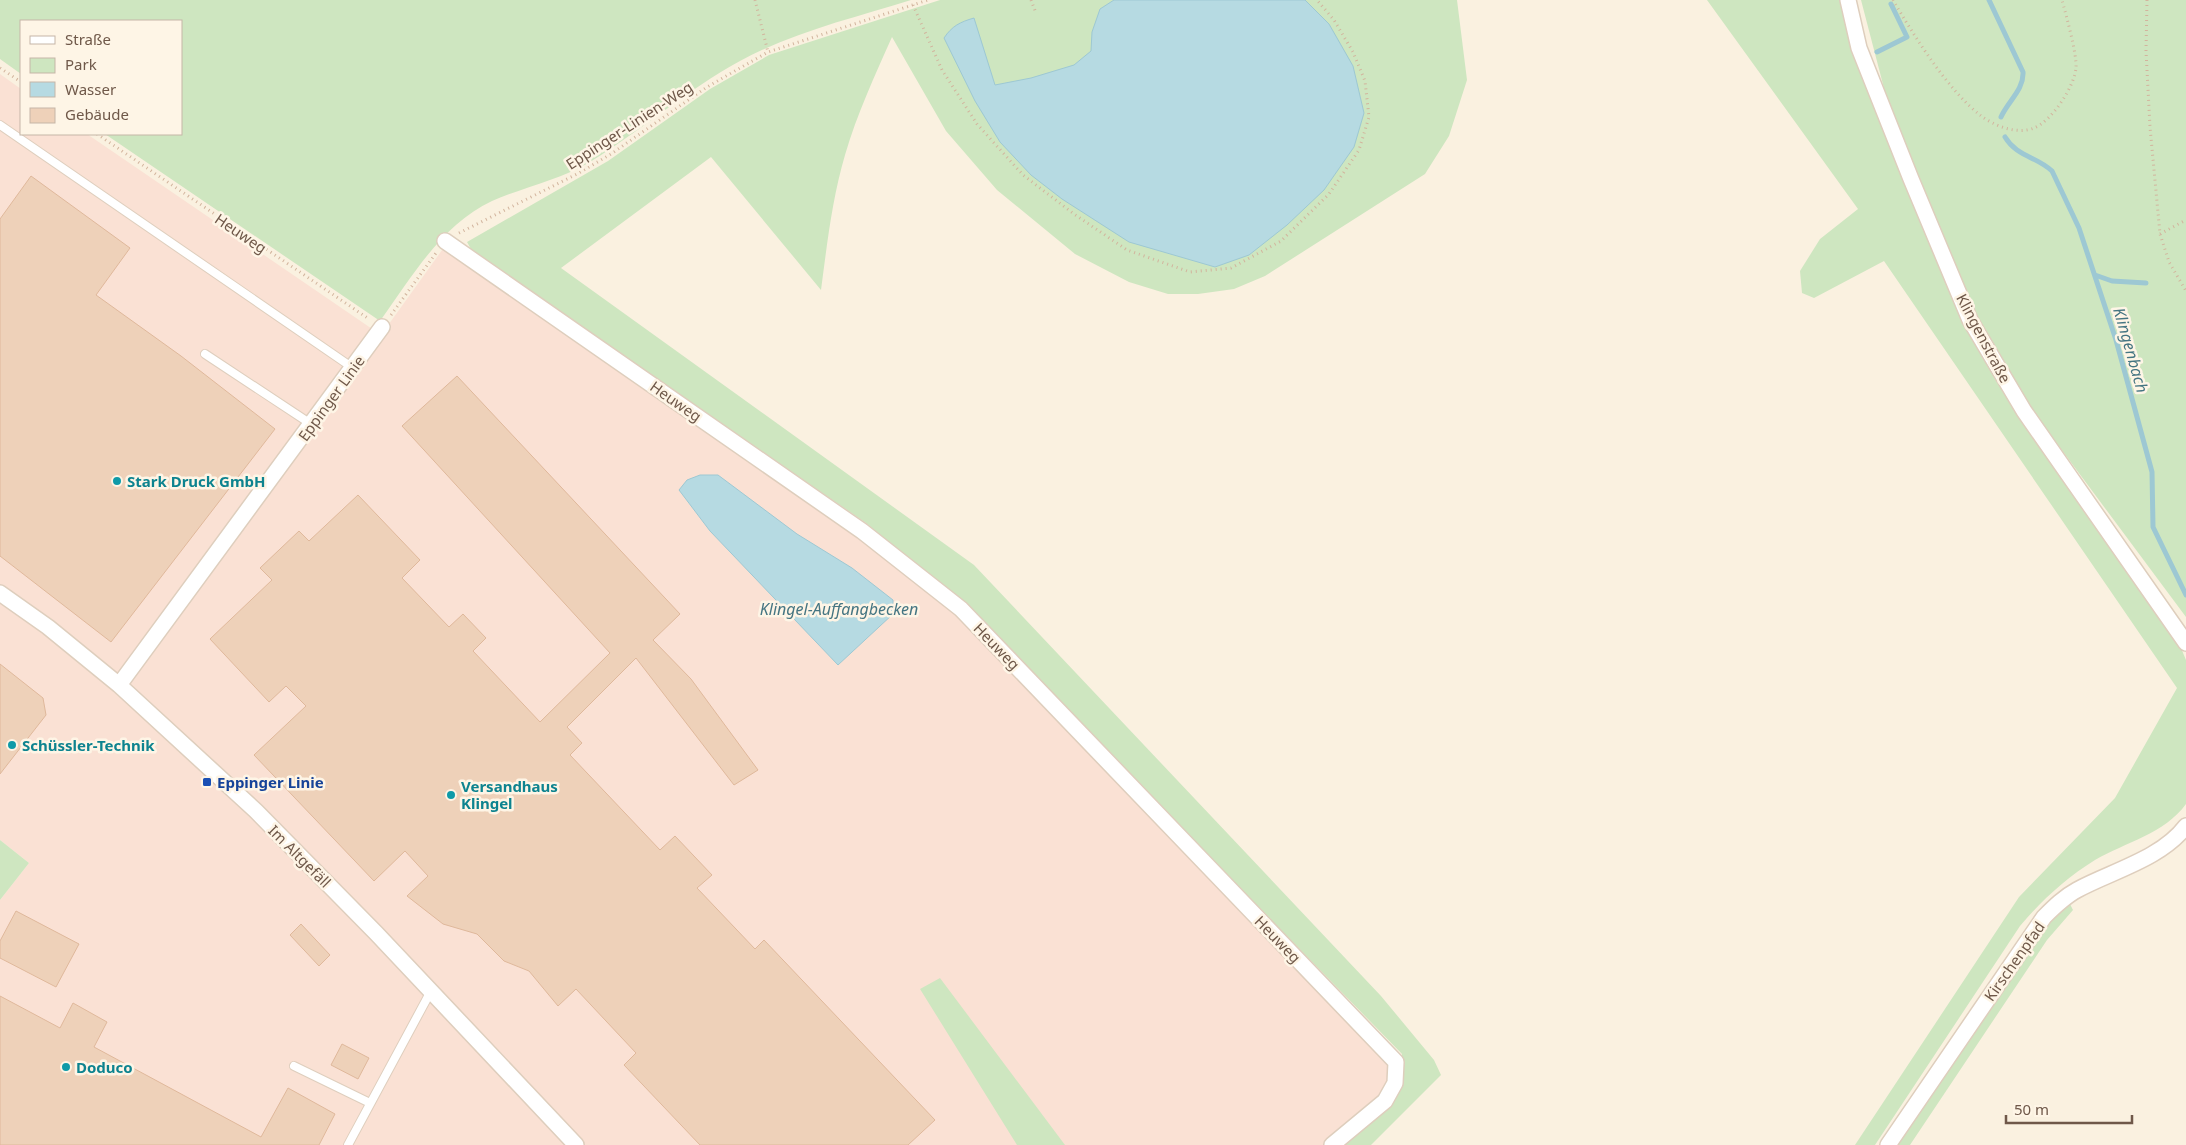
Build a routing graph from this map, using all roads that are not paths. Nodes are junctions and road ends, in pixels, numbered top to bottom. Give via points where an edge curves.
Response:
1 (1848, 0) edge
2 (0, 125) edge
3 (445, 240) road end
4 (382, 327) road end
5 (205, 354) dead end
6 (352, 368) junction
7 (311, 424) junction
8 (0, 593) edge
9 (2186, 643) edge
10 (119, 685) junction
11 (2186, 826) edge
12 (431, 991) junction
13 (294, 1066) dead end
14 (370, 1104) junction
15 (348, 1145) edge
16 (576, 1145) edge
17 (1332, 1145) edge
18 (1888, 1145) edge

1 - 9 street, Klingenstraße via 1859,48 1970,320 2024,411
2 - 6 lane
3 - 17 street, Heuweg via 862,531 961,609 1396,1062 1395,1084 1384,1101
4 - 6 street, Eppinger Linie
5 - 7 lane
6 - 7 street, Eppinger Linie
7 - 10 street, Eppinger Linie
8 - 10 street, Im Altgefäll
10 - 12 street, Im Altgefäll via 256,811
11 - 18 street, Kirschenpfad via 2165,846 2075,891 2044,917
12 - 14 lane
12 - 16 street, Im Altgefäll
13 - 14 lane
14 - 15 lane

